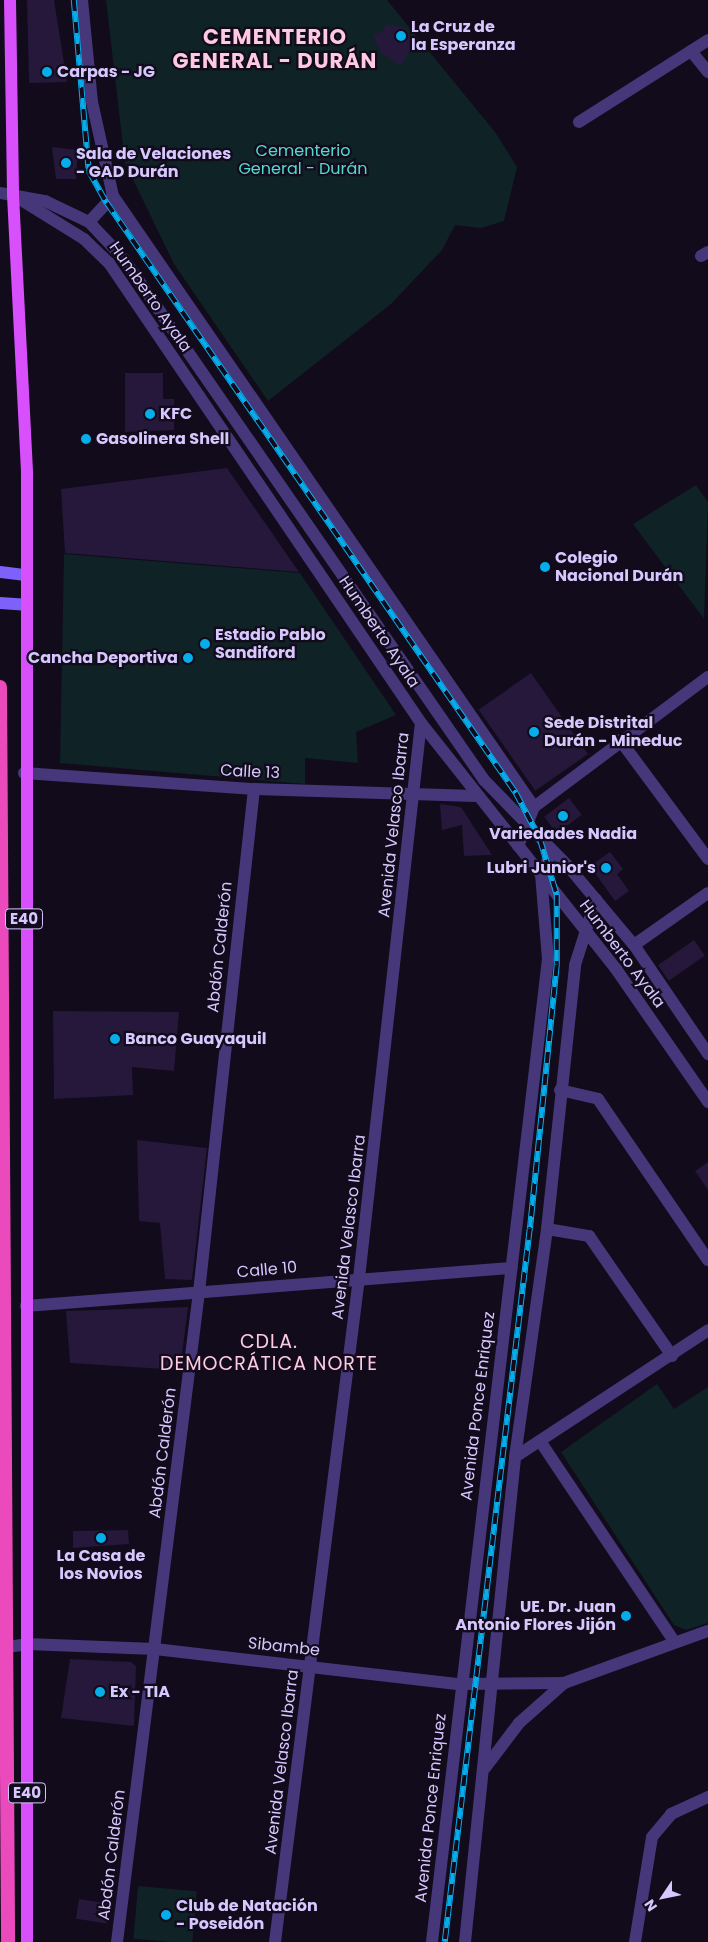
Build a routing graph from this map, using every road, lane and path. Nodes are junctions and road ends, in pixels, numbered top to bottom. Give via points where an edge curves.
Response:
1 (10, 0) edge
2 (82, 0) edge
3 (708, 40) edge
4 (691, 51) junction
5 (708, 72) edge
6 (579, 122) dead end
7 (6, 194) edge
8 (113, 196) junction
9 (88, 222) junction
10 (0, 572) edge
11 (26, 575) junction
12 (0, 603) edge
13 (26, 605) junction
14 (704, 680) edge
15 (0, 687) edge
16 (708, 694) edge
17 (421, 723) junction
18 (620, 740) junction
19 (24, 773) junction
20 (254, 789) junction
21 (475, 796) junction
22 (415, 797) junction
23 (534, 807) junction
24 (528, 828) junction
25 (518, 846) junction
26 (552, 851) junction
27 (708, 859) edge
28 (541, 874) junction
29 (708, 893) edge
30 (596, 898) junction
31 (584, 929) junction
32 (634, 945) junction
33 (708, 1054) edge
34 (560, 1090) junction
35 (708, 1102) edge
36 (547, 1229) junction
37 (708, 1260) edge
38 (512, 1268) junction
39 (359, 1278) junction
40 (199, 1292) junction
41 (26, 1306) junction
42 (708, 1330) edge
43 (672, 1356) junction
44 (540, 1441) junction
45 (515, 1457) junction
46 (708, 1631) edge
47 (674, 1641) junction
48 (27, 1644) junction
49 (2, 1648) edge
50 (155, 1649) junction
51 (311, 1666) junction
52 (564, 1683) junction
53 (459, 1684) junction
54 (490, 1685) junction
55 (483, 1770) junction
56 (708, 1797) edge
57 (8, 1942) edge
58 (27, 1942) edge
59 (117, 1942) edge
60 (275, 1942) edge
61 (432, 1942) edge
62 (465, 1942) edge
63 (635, 1942) edge

1 - 7 main road, E40
2 - 8 street via 92,102
3 - 4 street
4 - 5 street
4 - 6 street
7 - 9 street, Humberto Ayala via 45,201
7 - 11 main road, E40 via 26,383
7 - 17 street, Humberto Ayala via 84,239 109,263
8 - 9 street
8 - 23 street
9 - 24 street, Humberto Ayala via 136,274 245,440 484,780
10 - 11 main road
11 - 13 main road, E40
12 - 13 main road
13 - 19 main road, E40
14 - 16 street
14 - 18 street
15 - 49 highway, E40
17 - 21 street, Humberto Ayala
17 - 22 street, Avenida Velasco Ibarra
18 - 23 street
18 - 27 street
19 - 20 street, Calle 13
19 - 41 main road, E40
20 - 22 street, Calle 13
20 - 40 street, Abdón Calderón
21 - 22 street, Calle 13
21 - 25 street, Humberto Ayala
22 - 39 street, Avenida Velasco Ibarra
23 - 24 street
24 - 25 street
24 - 26 street, Humberto Ayala
25 - 28 street, Humberto Ayala
26 - 28 street
26 - 30 street, Humberto Ayala
28 - 31 street, Humberto Ayala
28 - 38 street, Avenida Ponce Enriquez via 548,959
29 - 32 street
30 - 31 street
30 - 32 street, Humberto Ayala
31 - 34 street
31 - 35 street, Humberto Ayala
32 - 33 street, Humberto Ayala
34 - 36 street
34 - 37 street via 598,1099
36 - 43 street via 589,1236
36 - 45 street
38 - 39 street, Calle 10
38 - 53 street, Avenida Ponce Enriquez
39 - 40 street, Calle 10
39 - 51 street, Avenida Velasco Ibarra
40 - 41 street, Calle 10
40 - 50 street, Abdón Calderón
41 - 48 main road, E40
42 - 43 street
43 - 44 street
44 - 45 street
44 - 47 street
45 - 54 street
46 - 47 street, Sibambe
47 - 52 street, Sibambe
48 - 49 street, Sibambe
48 - 50 street, Sibambe
48 - 58 main road, E40
49 - 57 highway, E40
50 - 51 street, Sibambe
50 - 59 street, Abdón Calderón
51 - 53 street, Sibambe
51 - 60 street, Avenida Velasco Ibarra
52 - 54 street, Sibambe
52 - 55 street, Sibambe via 519,1723
53 - 54 street, Sibambe
53 - 61 street, Avenida Ponce Enriquez
54 - 55 street
55 - 62 street
56 - 63 street via 670,1814 655,1831

